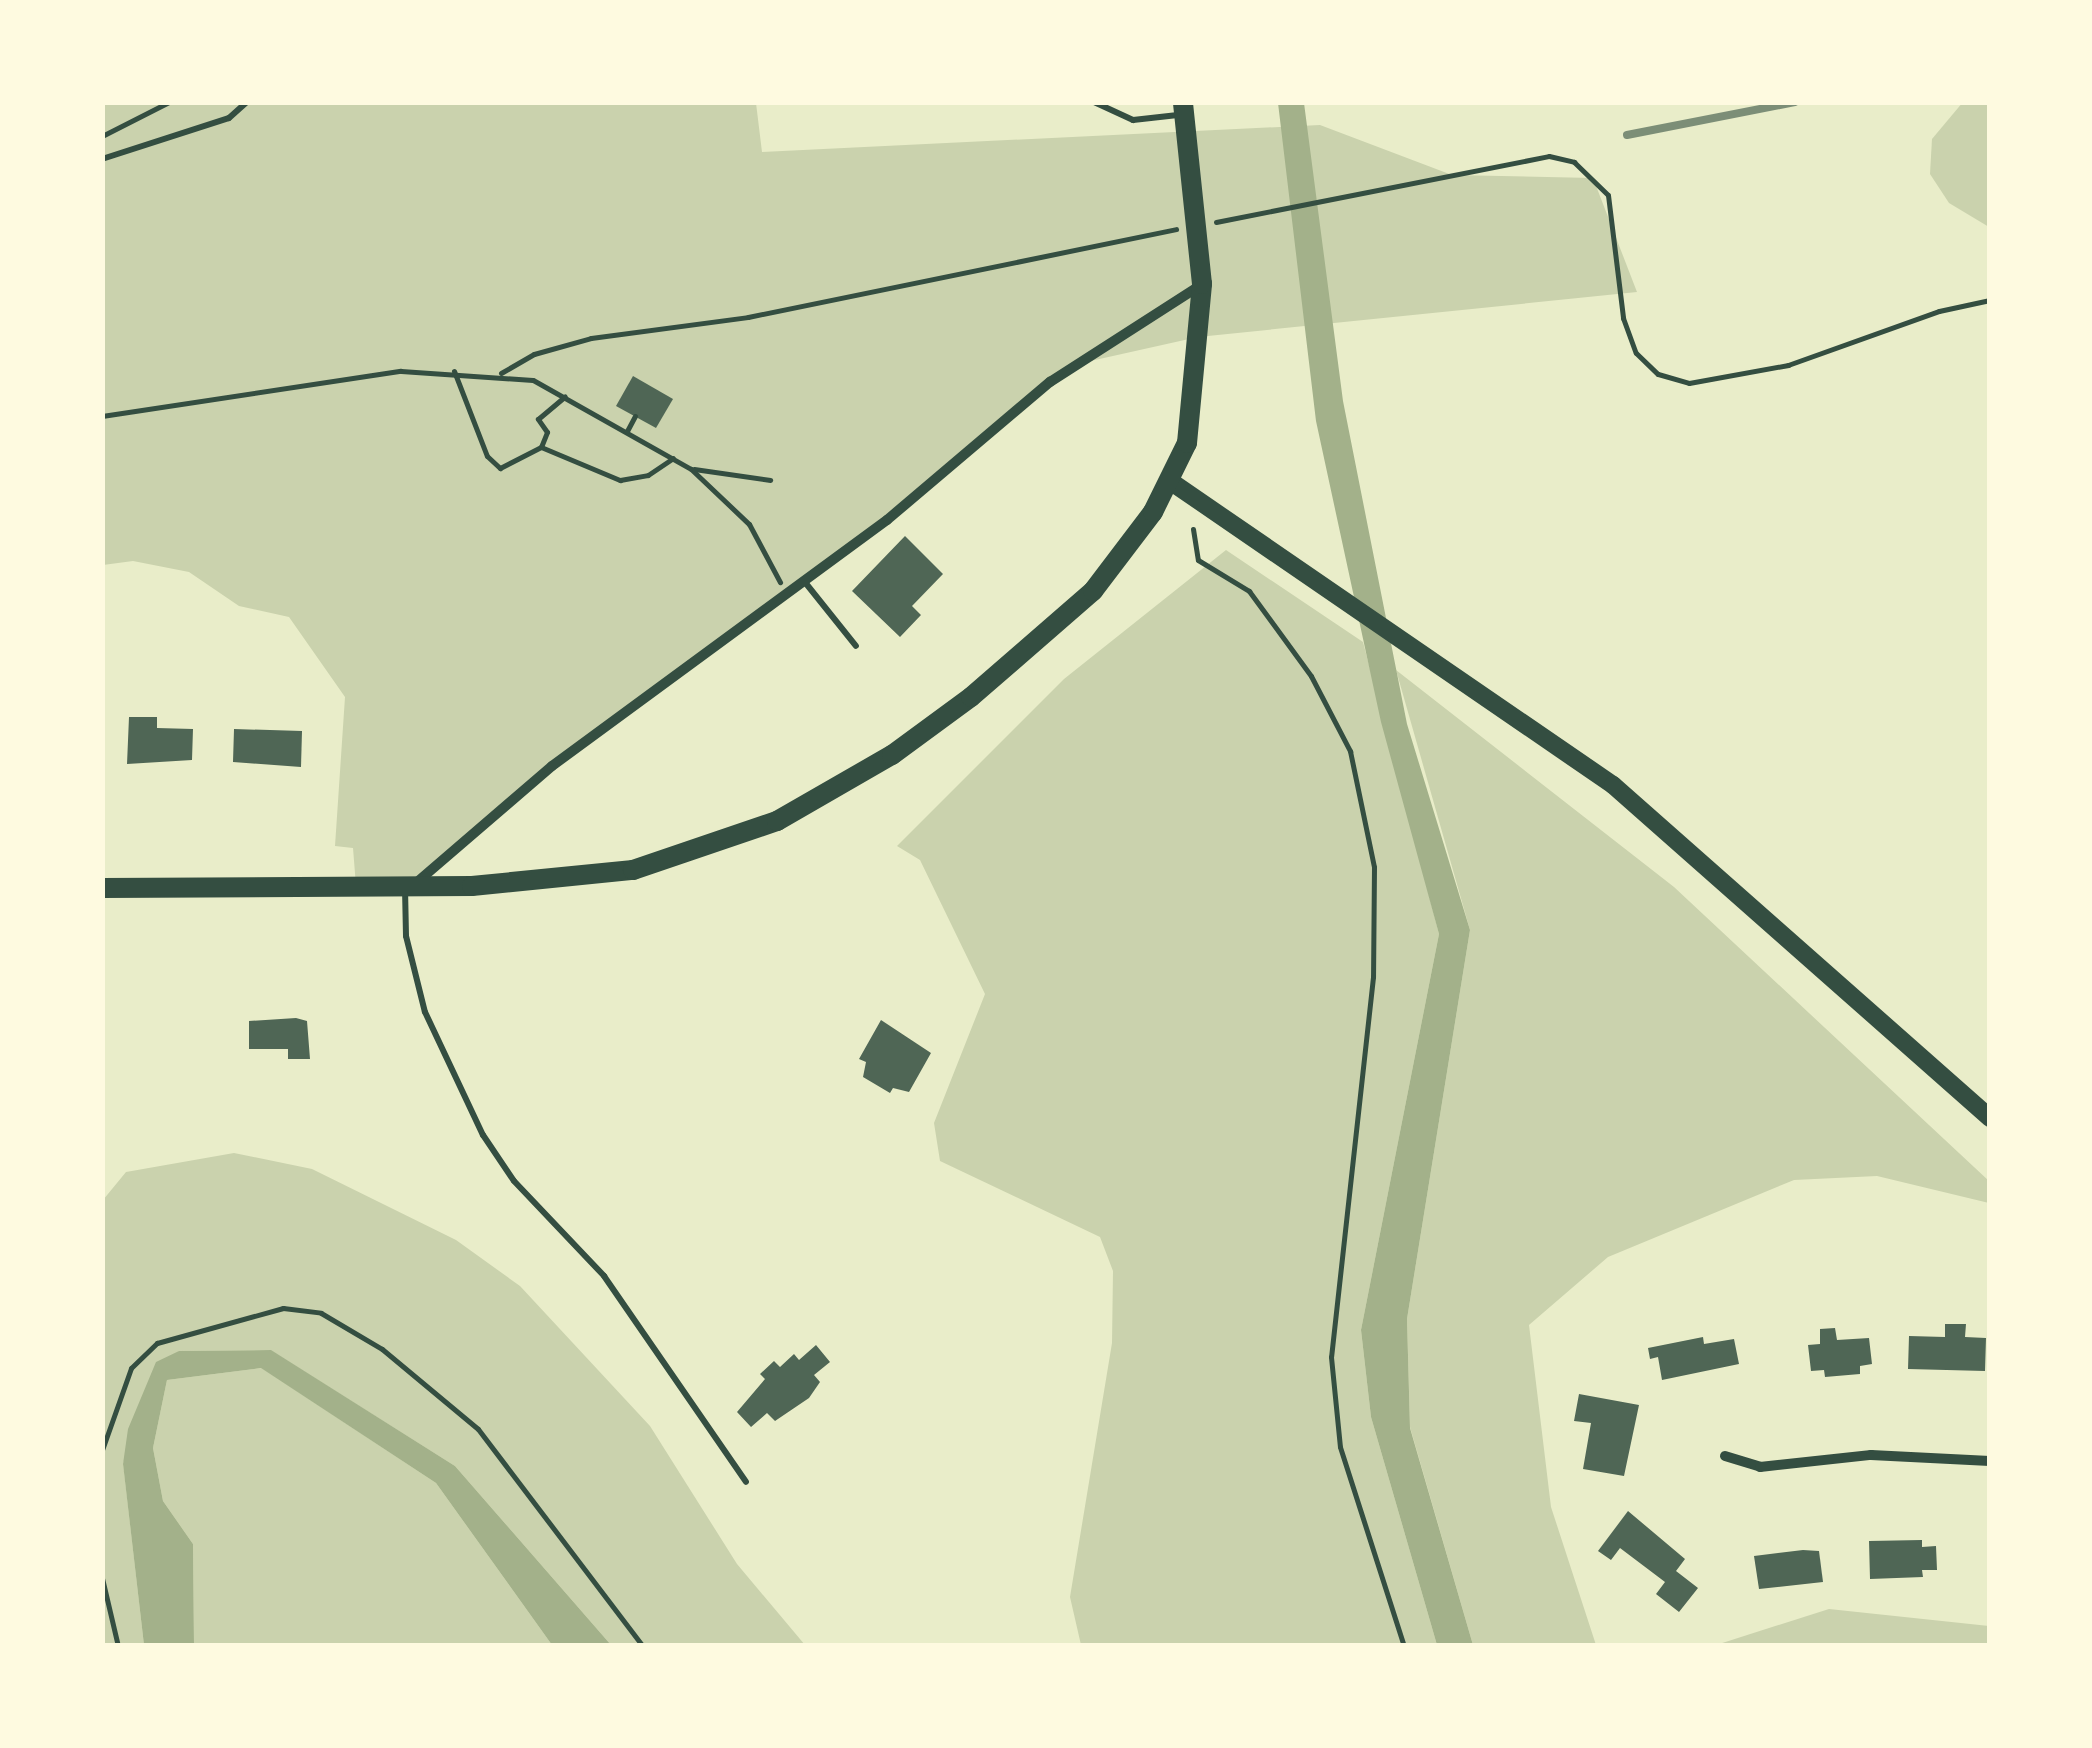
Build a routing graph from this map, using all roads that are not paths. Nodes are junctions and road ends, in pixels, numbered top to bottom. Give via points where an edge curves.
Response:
1 (247, 102) edge
2 (1094, 102) edge
3 (1184, 108) edge
4 (102, 159) edge
5 (1202, 284) junction
6 (1170, 481) junction
7 (803, 580) junction
8 (856, 646) dead end
9 (408, 886) junction
10 (102, 888) edge
11 (1990, 1118) edge
12 (1724, 1456) dead end
13 (1990, 1461) edge
14 (746, 1482) dead end

1 - 4 lane via 230,118
2 - 3 lane via 1134,120
3 - 5 main road
5 - 6 main road via 1195,407
5 - 7 street via 1050,382
6 - 9 main road via 1092,591 1027,650 892,755 777,820 633,870
6 - 11 main road via 1612,785
7 - 8 lane
7 - 9 street via 552,766
9 - 10 main road
9 - 14 lane via 406,936 425,1012 484,1135 514,1181 604,1276
12 - 13 street via 1760,1467 1871,1455

